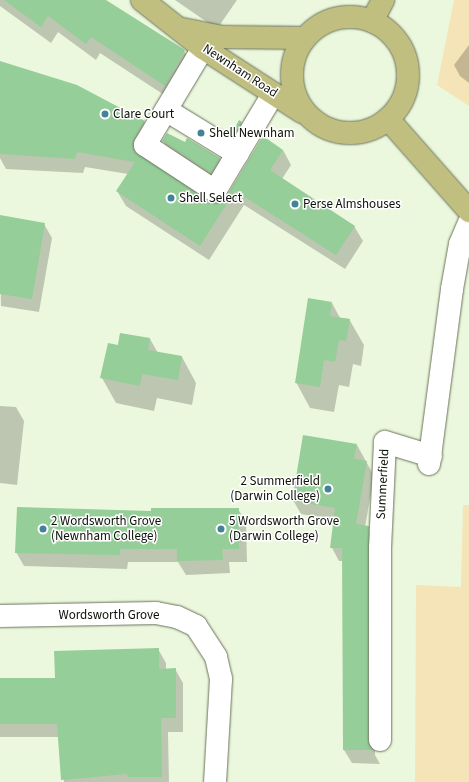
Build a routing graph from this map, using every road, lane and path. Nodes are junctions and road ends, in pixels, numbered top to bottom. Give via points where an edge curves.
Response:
1 (142, 0) edge
2 (383, 0) edge
3 (372, 21) junction
4 (179, 28) junction
5 (305, 38) junction
6 (203, 48) junction
7 (273, 94) junction
8 (166, 110) junction
9 (302, 112) junction
10 (388, 120) junction
11 (238, 154) junction
12 (469, 211) edge
13 (469, 224) edge
14 (0, 616) edge
15 (380, 740) dead end
16 (215, 782) edge

1 - 4 main road, Newnham Road
2 - 3 main road
3 - 5 main road via 358,16 340,17 325,22
3 - 10 main road via 386,29 397,42 406,61 407,85 401,102
4 - 5 main road, Newnham Road via 222,37
4 - 6 main road, Newnham Road
5 - 9 main road via 294,58 292,73 293,90
6 - 7 main road, Newnham Road
6 - 8 street
7 - 9 main road, Newnham Road
7 - 11 street
8 - 11 street
8 - 11 street via 145,145 215,191
9 - 10 main road via 318,124 340,133 362,132 376,128
10 - 12 main road
13 - 15 street, Summerfield via 460,244 452,289 430,460 386,442 380,548
14 - 16 street, Wordsworth Grove via 156,612 177,617 196,626 216,657 221,679

